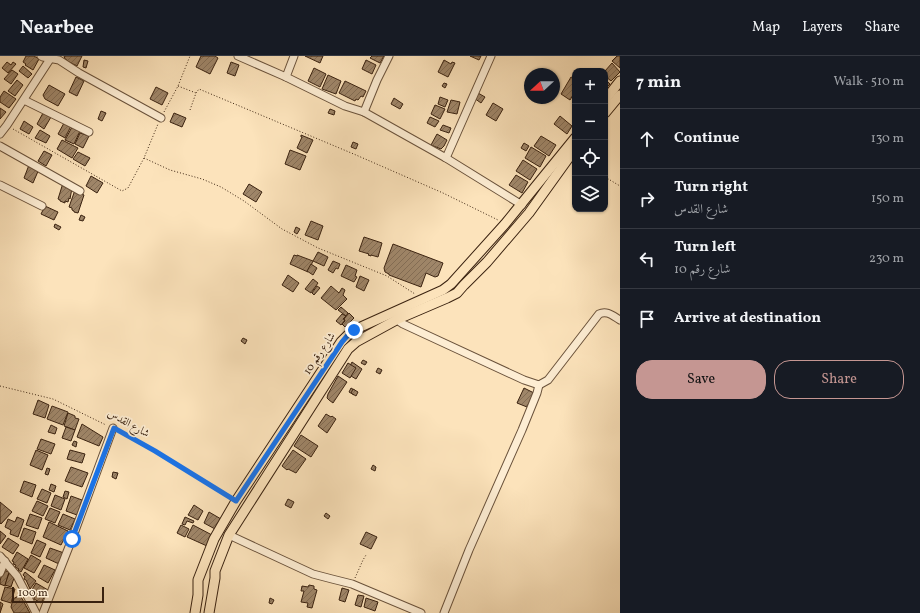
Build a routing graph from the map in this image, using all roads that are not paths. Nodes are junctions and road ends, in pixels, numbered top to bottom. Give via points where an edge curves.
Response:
1 (41, 56) edge
2 (238, 56) edge
3 (294, 56) edge
4 (389, 56) edge
5 (491, 56) edge
6 (51, 57) edge
7 (286, 76) junction
8 (620, 81) edge
9 (608, 96) edge
10 (620, 96) edge
11 (24, 100) junction
12 (608, 110) edge
13 (364, 112) junction
14 (160, 118) road end
15 (89, 132) dead end
16 (0, 134) edge
17 (573, 140) edge
18 (0, 146) edge
19 (572, 153) edge
20 (446, 158) junction
21 (0, 185) edge
22 (80, 191) dead end
23 (522, 205) junction
24 (42, 206) dead end
25 (398, 319) junction
26 (620, 320) edge
27 (539, 385) junction
28 (114, 428) road end
29 (229, 535) junction
30 (2, 559) edge
31 (0, 573) edge
32 (407, 610) edge
33 (36, 613) edge
34 (43, 613) edge
35 (196, 613) edge
36 (209, 613) edge
37 (421, 613) edge
38 (444, 613) edge

1 - 6 street
2 - 7 street
3 - 7 street
4 - 13 street
5 - 20 street
6 - 11 street
6 - 14 street
7 - 13 street via 345,106
8 - 9 main road
10 - 12 main road
11 - 15 street
11 - 16 street
13 - 20 street
17 - 23 main road, شارع رقم 10
18 - 22 street
19 - 25 main road, شارع رقم 10 via 524,218 457,293
20 - 23 street
21 - 24 street
23 - 35 main road, شارع رقم 10 via 451,284 354,330 342,342 214,538 198,580
25 - 27 street
25 - 29 main road, شارع رقم 10 via 356,342 348,350
26 - 27 street via 608,312 600,314 548,380
27 - 38 street
28 - 34 street
29 - 32 street via 313,574 352,584
29 - 36 main road, شارع رقم 10 via 215,571
30 - 31 street
30 - 33 street via 17,576
32 - 37 street

